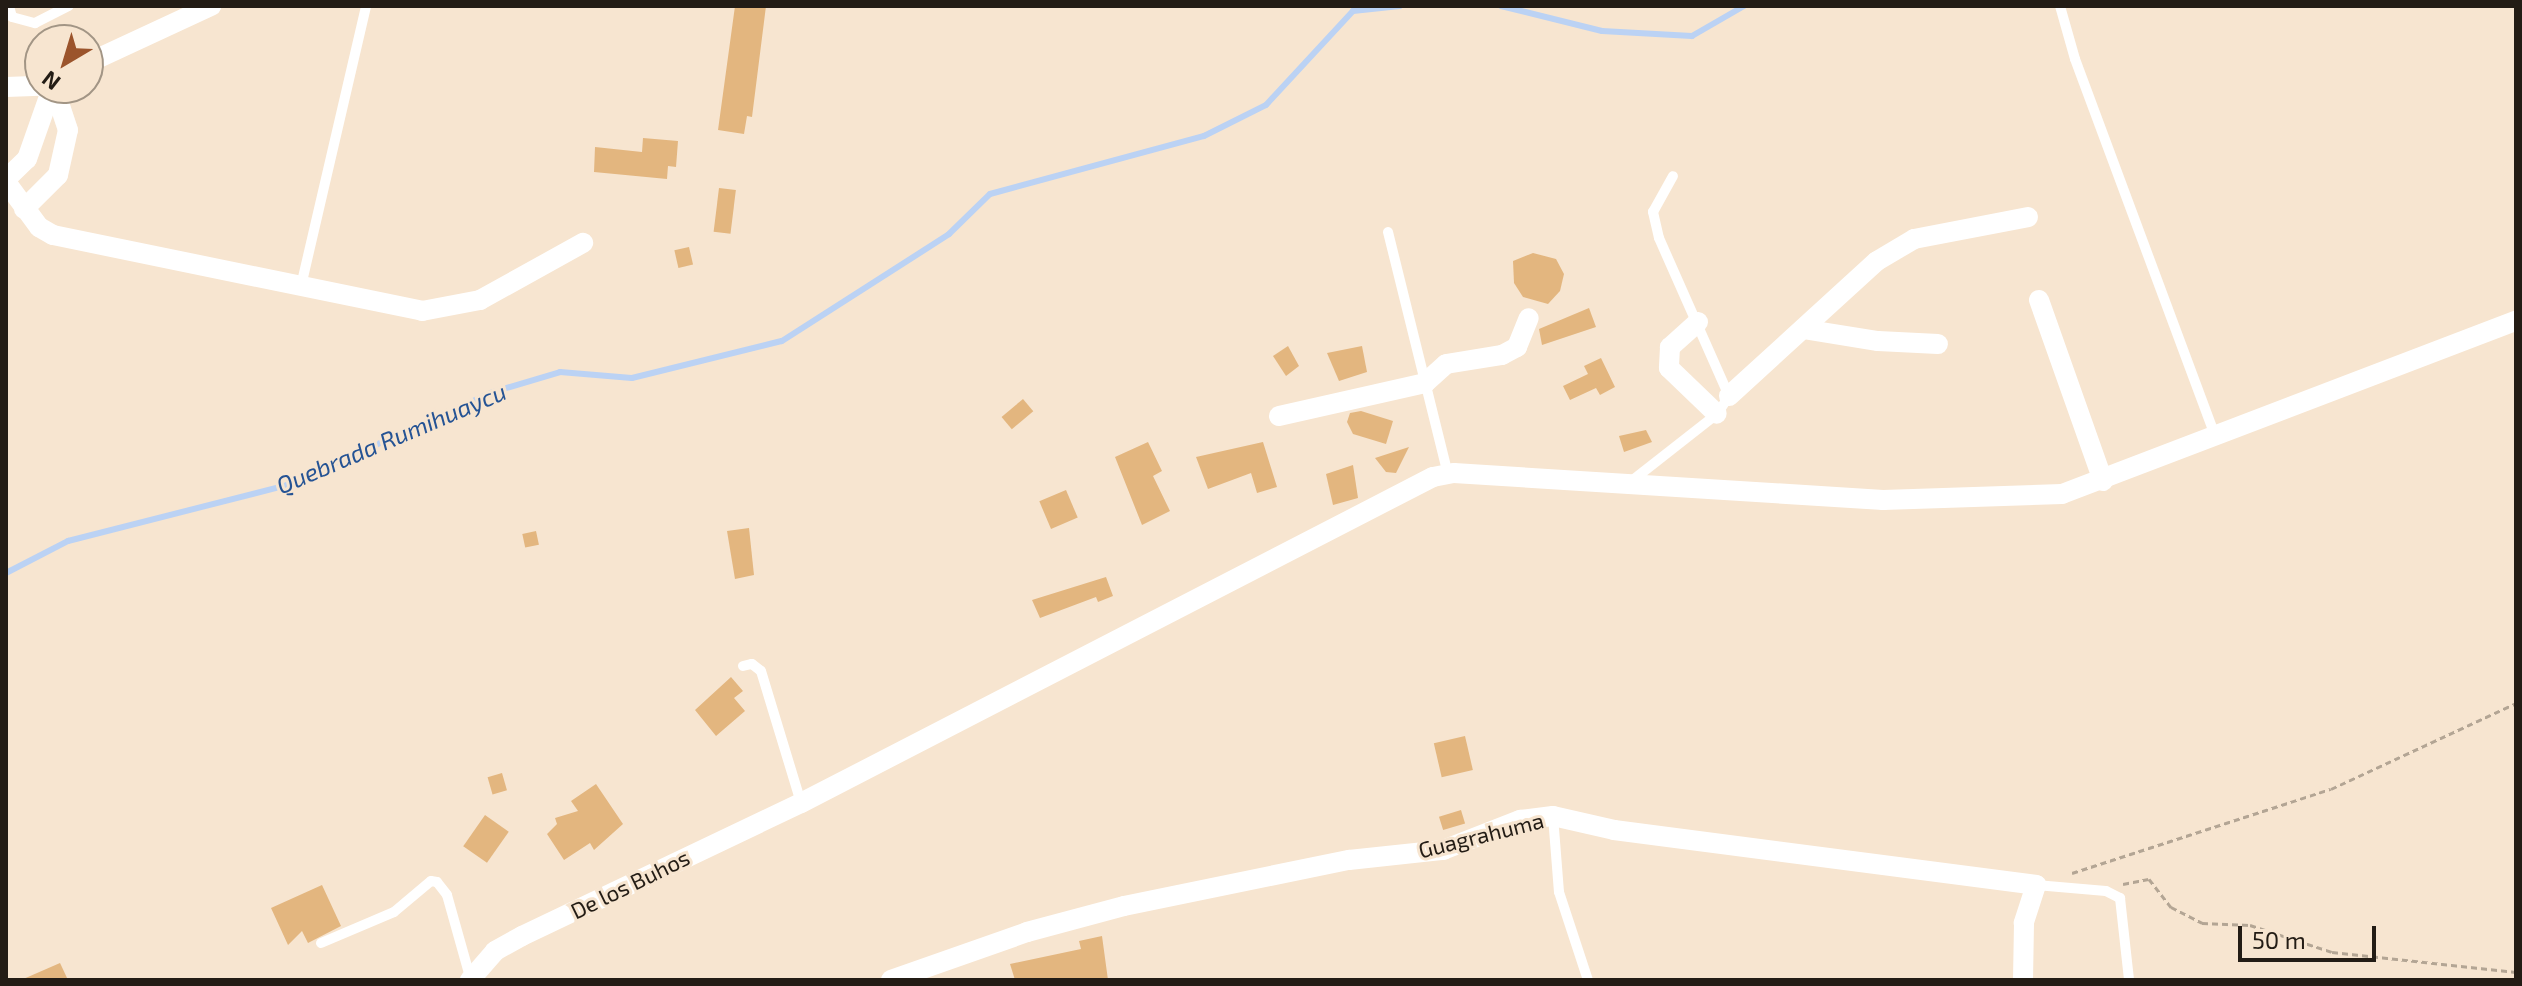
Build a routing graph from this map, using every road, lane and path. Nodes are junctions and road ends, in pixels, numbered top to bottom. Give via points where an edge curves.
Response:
1 (9, 6) edge
2 (69, 6) edge
3 (211, 6) edge
4 (366, 6) edge
5 (2060, 6) edge
6 (104, 56) edge
7 (47, 104) edge
8 (59, 104) edge
9 (1673, 176) dead end
10 (6, 180) edge
11 (24, 209) junction
12 (2028, 217) dead end
13 (1388, 232) dead end
14 (583, 243) dead end
15 (301, 288) junction
16 (2039, 300) dead end
17 (1529, 318) dead end
18 (2516, 321) edge
19 (1698, 322) junction
20 (1803, 329) junction
21 (1938, 344) dead end
22 (1425, 383) junction
23 (1729, 396) junction
24 (1717, 414) junction
25 (1279, 416) dead end
26 (2216, 438) junction
27 (1448, 474) junction
28 (2103, 481) junction
29 (1628, 484) junction
30 (743, 666) dead end
31 (2516, 703) edge
32 (801, 803) junction
33 (1553, 816) junction
34 (2065, 875) dead end
35 (2069, 881) dead end
36 (2080, 882) dead end
37 (2113, 884) dead end
38 (2036, 885) junction
39 (321, 943) dead end
40 (2516, 972) edge
41 (470, 978) edge
42 (891, 980) edge
43 (1588, 980) edge
44 (2023, 980) edge
45 (2129, 980) edge

1 - 2 lane via 12,17 35,23
3 - 6 street
4 - 15 lane
5 - 26 lane
7 - 10 street via 27,159
8 - 11 street via 68,130 58,175
9 - 19 lane via 1653,212 1659,238
10 - 11 street
11 - 15 street via 53,235
12 - 20 street via 1914,239 1877,261
13 - 22 lane
14 - 15 street via 480,300 422,311
16 - 28 street
17 - 22 street via 1517,347 1502,355 1446,364
18 - 26 street
19 - 23 lane
19 - 24 street via 1670,347 1669,368
20 - 21 street
20 - 23 street
22 - 25 street
22 - 27 lane
23 - 24 lane
24 - 29 lane
26 - 28 street
27 - 29 street
27 - 32 street, De los Buhos via 1414,485
28 - 29 street via 2062,494 2009,499 1883,500
30 - 32 lane via 752,664 761,671
31 - 34 path via 2331,789
32 - 41 street, De los Buhos via 522,936 495,951
33 - 38 street, Guagrahuma via 1614,830
33 - 42 street, Guagrahuma via 1520,820 1443,850 1349,860 1124,906 1027,932
33 - 43 lane via 1559,892
35 - 36 path
37 - 40 path via 2149,879 2171,907 2202,923 2250,925 2332,952
38 - 44 street via 2024,923
38 - 45 lane via 2106,891 2120,898
39 - 41 lane via 394,912 431,881 437,882 447,895

